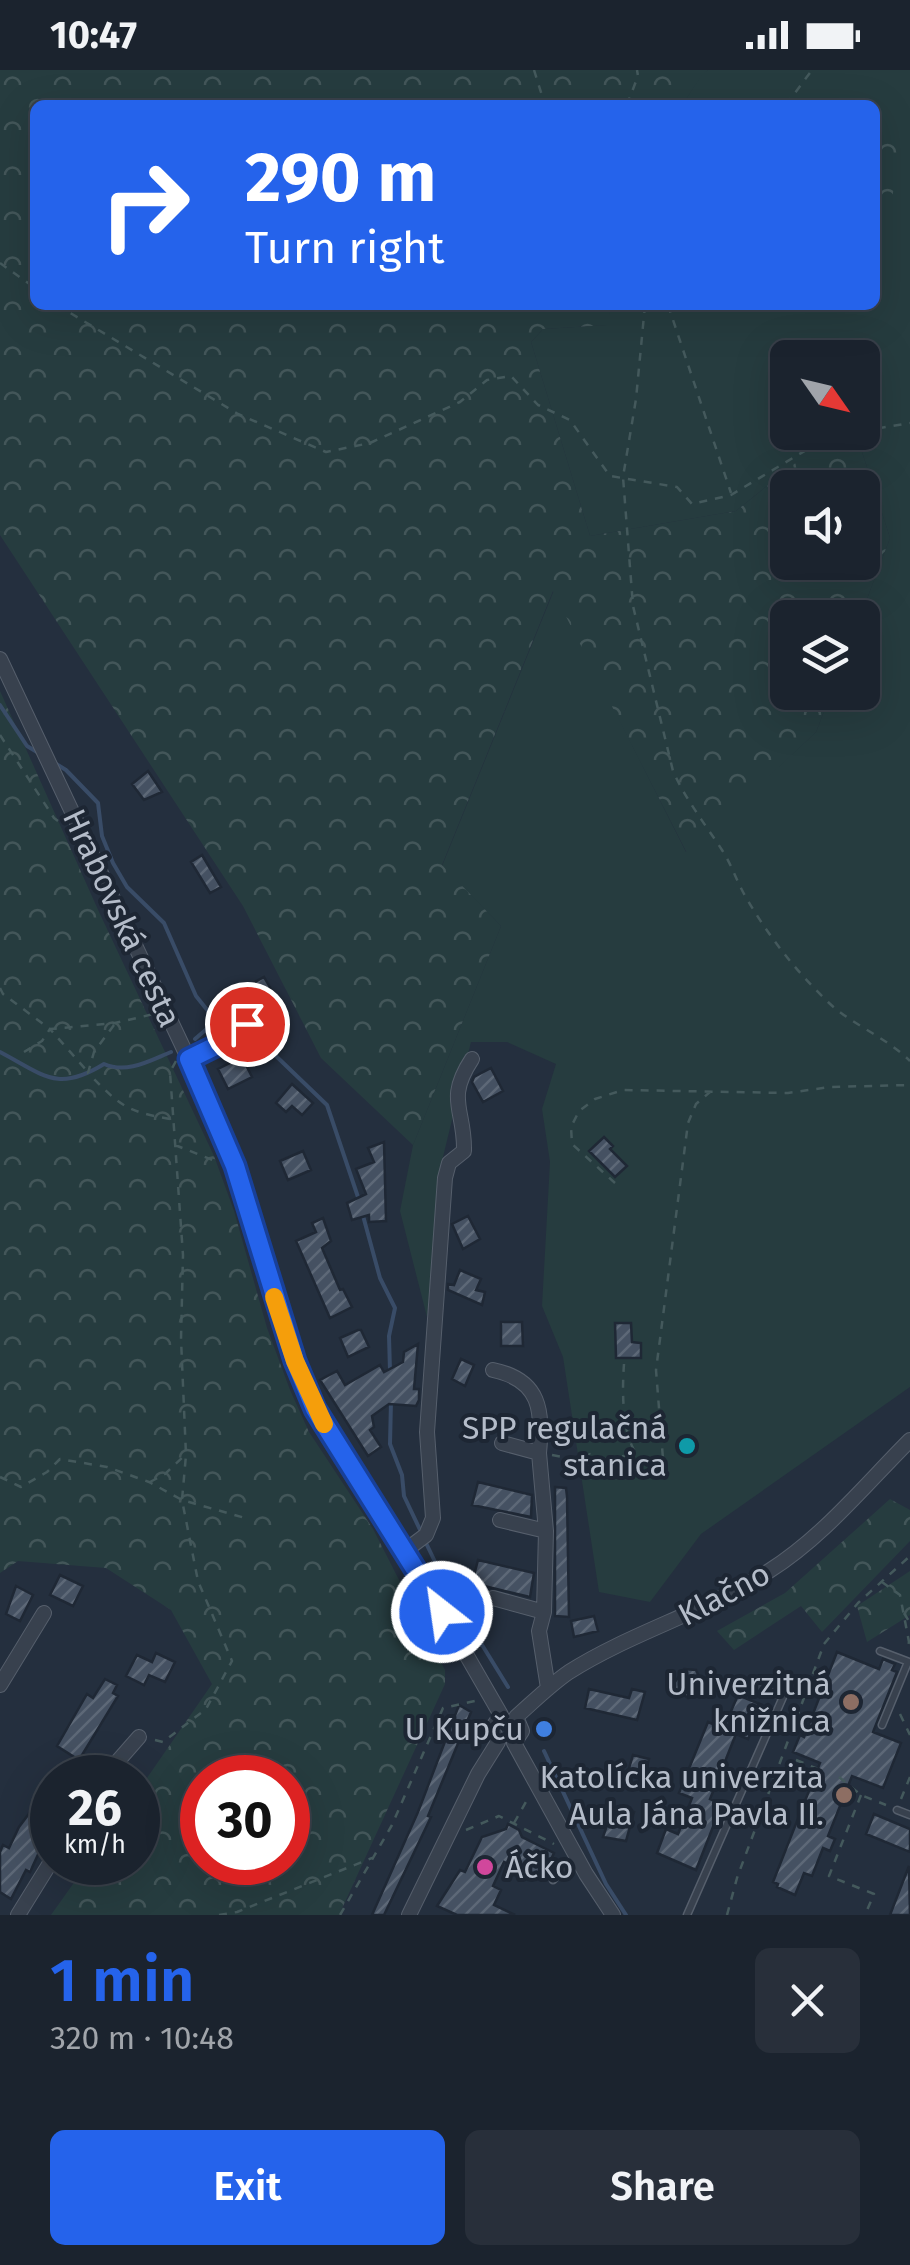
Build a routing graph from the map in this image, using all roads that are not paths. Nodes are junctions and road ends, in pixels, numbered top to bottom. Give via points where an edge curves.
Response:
1 (0, 659) edge
2 (244, 1027) dead end
3 (183, 1059) junction
4 (472, 1060) dead end
5 (493, 1370) dead end
6 (910, 1440) edge
7 (502, 1444) dead end
8 (539, 1452) junction
9 (500, 1520) dead end
10 (546, 1531) junction
11 (417, 1542) junction
12 (494, 1598) dead end
13 (544, 1612) junction
14 (44, 1613) dead end
15 (880, 1651) dead end
16 (907, 1662) edge
17 (0, 1686) edge
18 (731, 1687) dead end
19 (548, 1688) junction
20 (508, 1716) junction
21 (882, 1725) dead end
22 (139, 1737) road end
23 (506, 1743) junction
24 (123, 1755) edge
25 (897, 1810) road end
26 (910, 1815) edge
27 (576, 1857) junction
28 (554, 1880) dead end
29 (37, 1885) edge
30 (18, 1915) edge
31 (409, 1915) edge
32 (613, 1915) edge
33 (687, 1915) edge

1 - 3 street, Hrabovská cesta
2 - 3 lane
3 - 11 street, Hrabovská cesta via 235,1166 310,1398 328,1432
4 - 11 street via 456,1091 464,1151 445,1178 427,1432 434,1518
5 - 8 street via 518,1378 532,1392 542,1415
6 - 19 street, Klačno via 771,1570 590,1660
7 - 8 street
8 - 10 street
9 - 10 street
10 - 13 street
11 - 20 street, Hrabovská cesta
12 - 13 street
13 - 19 street via 539,1631
14 - 17 street
15 - 16 lane
16 - 21 lane
18 - 33 lane via 759,1687 783,1697
19 - 20 street, Klačno
20 - 23 street via 522,1731
20 - 23 street via 492,1728
22 - 24 street
23 - 27 street
23 - 31 street via 478,1774
25 - 26 lane
27 - 28 lane
27 - 32 street
29 - 30 street

